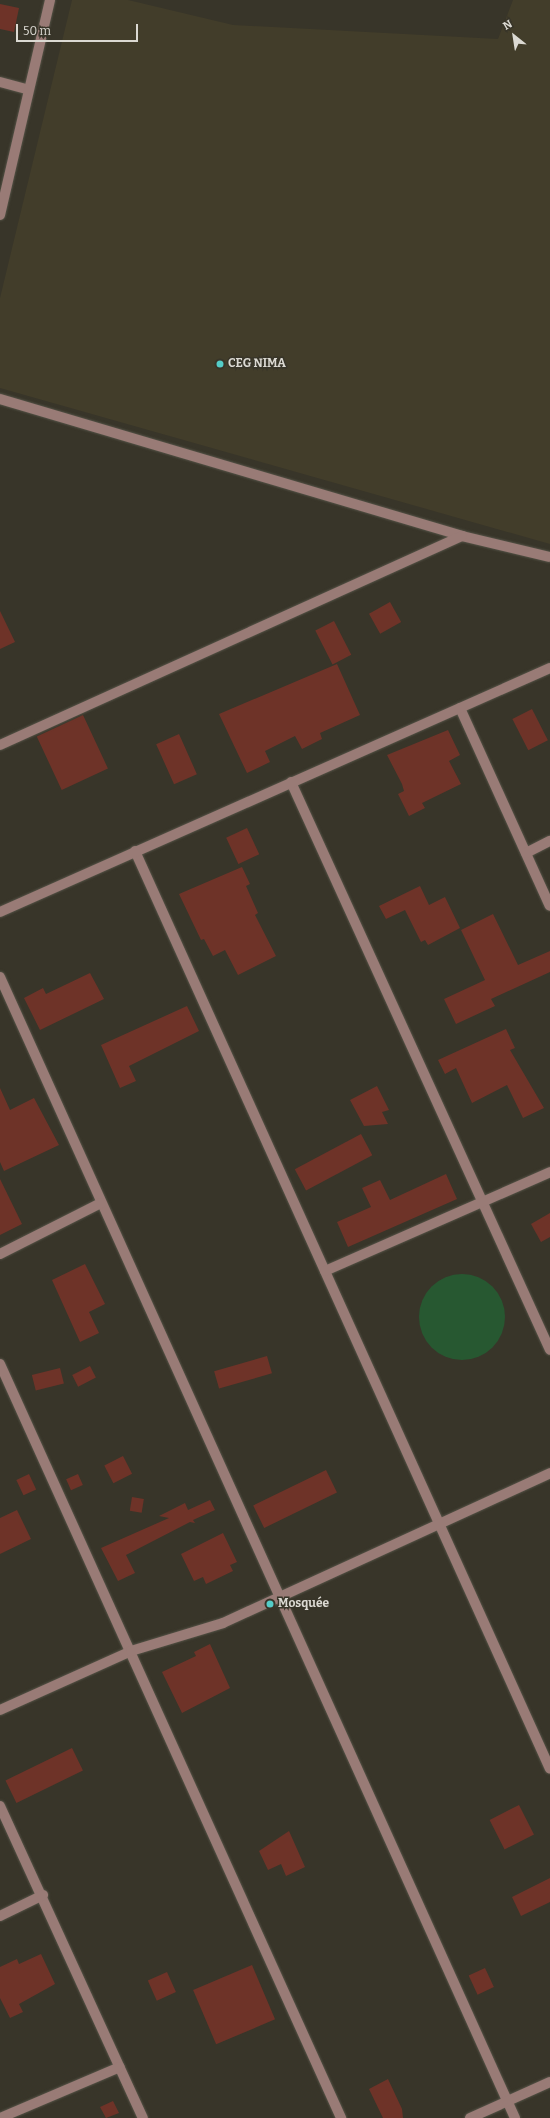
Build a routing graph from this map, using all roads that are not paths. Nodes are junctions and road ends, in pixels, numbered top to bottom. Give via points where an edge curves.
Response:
1 (50, 0) edge
2 (0, 82) edge
3 (27, 89) junction
4 (0, 216) edge
5 (0, 399) edge
6 (462, 536) junction
7 (550, 557) edge
8 (550, 668) edge
9 (460, 708) junction
10 (0, 745) edge
11 (291, 782) junction
12 (550, 841) edge
13 (135, 851) junction
14 (526, 853) junction
15 (550, 906) edge
16 (0, 912) edge
17 (0, 977) edge
18 (550, 1172) edge
19 (482, 1202) junction
20 (101, 1203) junction
21 (0, 1254) edge
22 (325, 1271) junction
23 (550, 1350) edge
24 (0, 1364) edge
25 (550, 1473) edge
26 (439, 1524) junction
27 (280, 1596) junction
28 (131, 1651) junction
29 (0, 1710) edge
30 (550, 1769) edge
31 (0, 1806) edge
32 (43, 1895) junction
33 (0, 1916) edge
34 (120, 2067) junction
35 (550, 2082) edge
36 (508, 2102) junction
37 (0, 2118) edge
38 (143, 2118) edge
39 (341, 2118) edge
40 (470, 2118) edge
41 (515, 2118) edge

1 - 3 street
2 - 3 street
3 - 4 street
5 - 6 street
6 - 7 street
6 - 10 street
8 - 9 street
9 - 11 street
9 - 14 street
11 - 13 street
11 - 19 street
12 - 14 street
13 - 16 street
13 - 22 street
14 - 15 street
17 - 20 street
18 - 19 street
19 - 22 street
19 - 23 street
20 - 21 street
20 - 27 street
22 - 26 street
24 - 28 street
25 - 26 street
26 - 27 street
26 - 30 street
27 - 28 street via 223,1623
27 - 36 street
28 - 29 street
28 - 39 street
31 - 32 street
32 - 33 street
32 - 34 street
34 - 37 street
34 - 38 street
35 - 36 street
36 - 40 street
36 - 41 street

